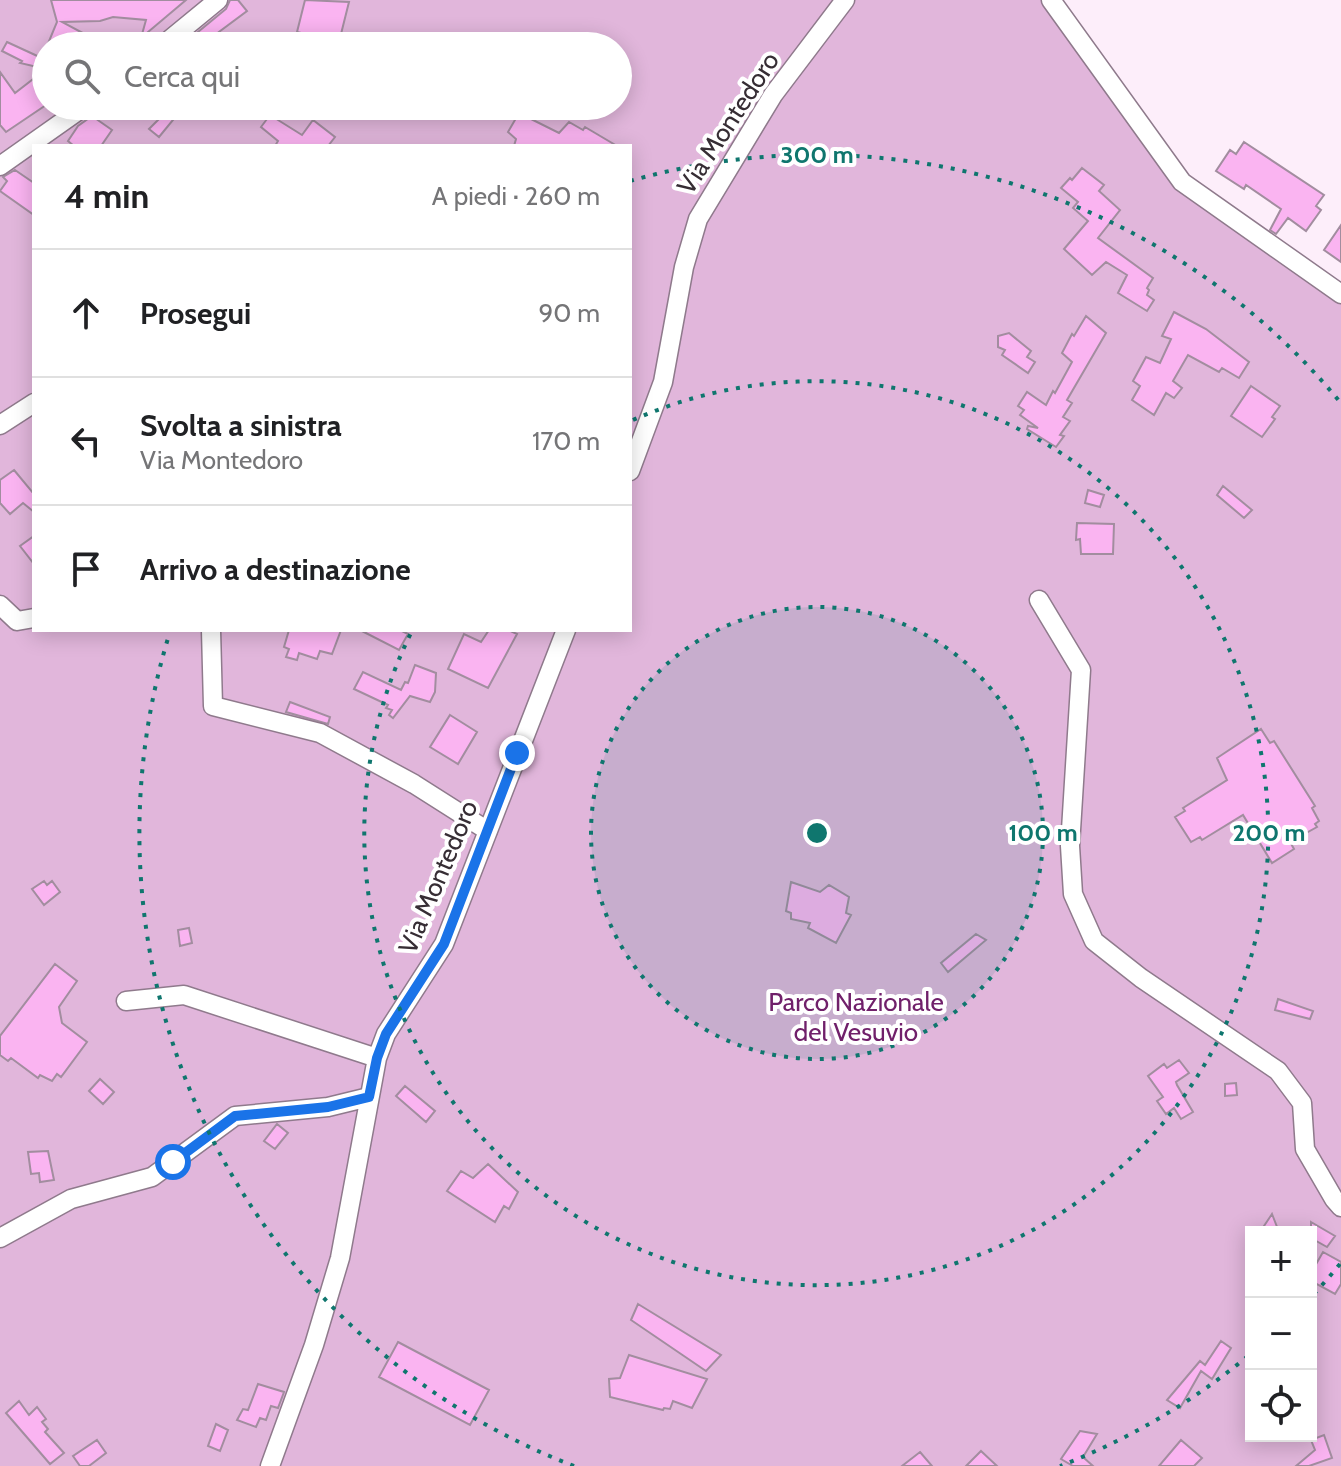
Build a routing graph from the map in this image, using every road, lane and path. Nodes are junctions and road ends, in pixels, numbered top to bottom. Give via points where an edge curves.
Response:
1 (218, 0) edge
2 (845, 0) edge
3 (1051, 0) edge
4 (179, 32) edge
5 (65, 120) edge
6 (0, 166) edge
7 (1341, 294) edge
8 (32, 404) edge
9 (0, 425) edge
10 (632, 466) edge
11 (1039, 600) dead end
12 (0, 605) edge
13 (32, 618) edge
14 (211, 632) edge
15 (565, 632) edge
16 (488, 831) junction
17 (126, 1001) dead end
18 (377, 1058) junction
19 (369, 1097) junction
20 (1341, 1207) edge
21 (0, 1238) edge
22 (270, 1466) edge

1 - 4 street
2 - 10 street, Via Montedoro via 773,95 698,219 663,382
3 - 7 street via 1182,182
5 - 6 street
8 - 9 street
11 - 20 street via 1081,670 1070,846 1073,894 1094,941 1278,1071 1302,1103 1305,1149
12 - 13 street via 17,621
14 - 16 street via 213,706 320,733
15 - 16 street, Via Montedoro
16 - 18 street, Via Montedoro via 444,944 386,1034
17 - 18 street via 184,995
18 - 19 street, Via Montedoro
19 - 21 street via 328,1107 235,1116 152,1177 71,1199
19 - 22 street, Via Montedoro via 340,1258

